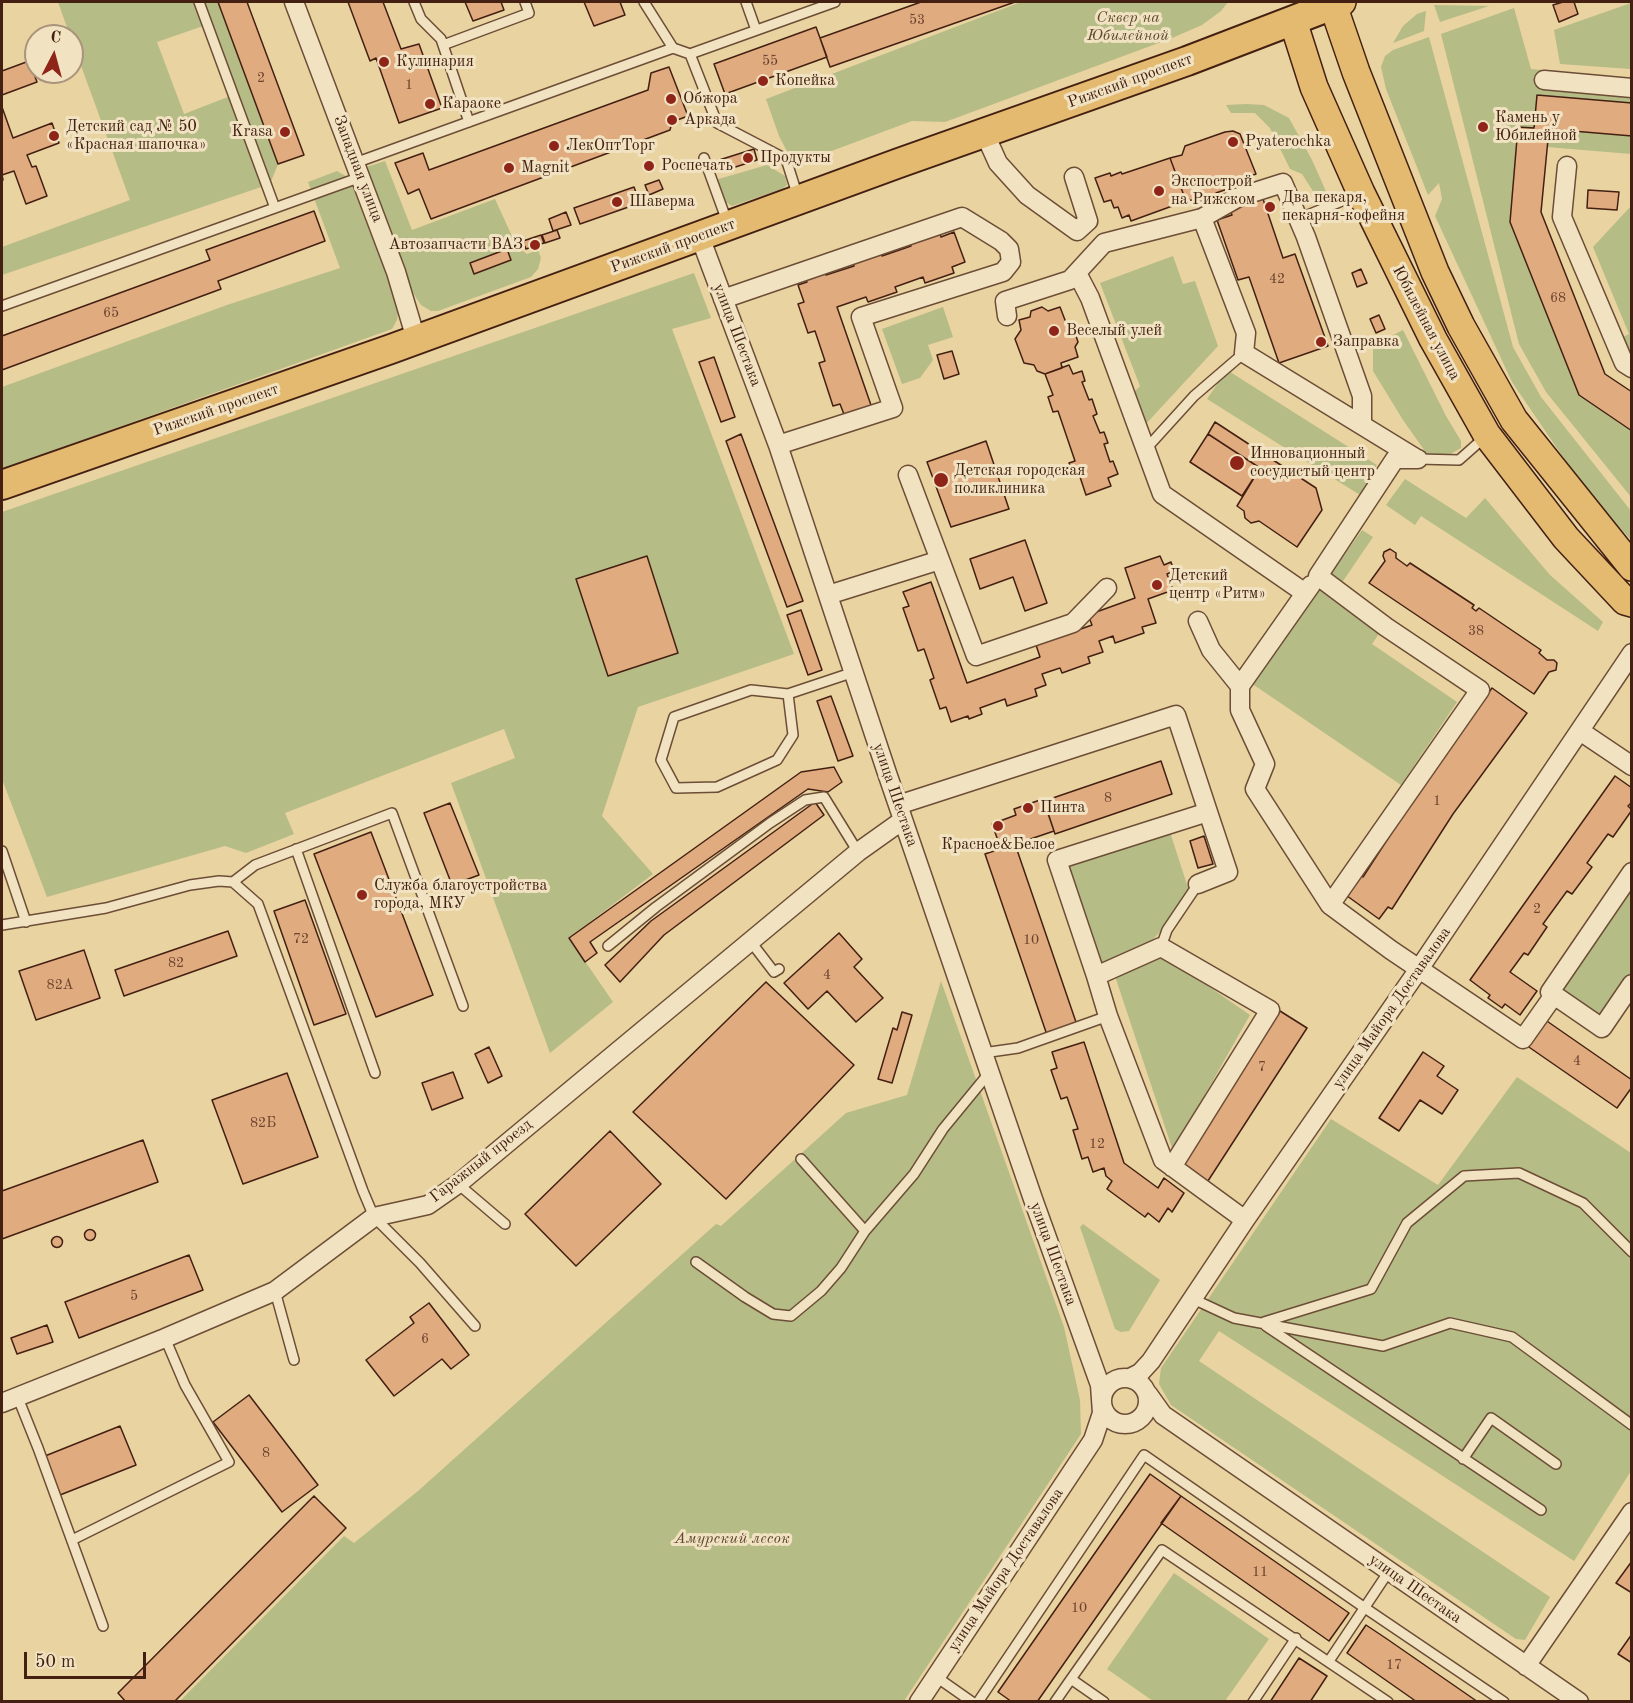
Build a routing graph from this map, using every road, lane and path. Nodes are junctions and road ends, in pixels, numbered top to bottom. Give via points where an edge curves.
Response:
1 (199, 2) edge
2 (294, 2) edge
3 (414, 2) edge
4 (525, 2) edge
5 (644, 2) edge
6 (746, 2) edge
7 (836, 2) edge
8 (1336, 3) edge
9 (1290, 11) edge
10 (756, 30) junction
11 (443, 45) junction
12 (673, 48) junction
13 (690, 54) junction
14 (1544, 80) dead end
15 (1632, 88) edge
16 (469, 122) junction
17 (984, 132) junction
18 (704, 158) dead end
19 (1567, 166) dead end
20 (358, 170) junction
21 (1074, 177) dead end
22 (1361, 193) junction
23 (798, 199) junction
24 (275, 208) junction
25 (1202, 218) junction
26 (1298, 219) junction
27 (729, 226) junction
28 (700, 237) junction
29 (1077, 273) junction
30 (723, 299) junction
31 (2, 306) edge
32 (1007, 316) dead end
33 (416, 339) junction
34 (1244, 353) junction
35 (1632, 368) edge
36 (1362, 425) junction
37 (1487, 435) junction
38 (778, 445) junction
39 (1146, 450) junction
40 (1418, 459) junction
41 (908, 475) dead end
42 (2, 485) edge
43 (940, 560) junction
44 (1632, 567) edge
45 (1318, 576) junction
46 (1107, 588) dead end
47 (1305, 593) junction
48 (828, 595) junction
49 (1632, 603) edge
50 (1198, 621) dead end
51 (1632, 653) edge
52 (854, 672) junction
53 (1240, 687) junction
54 (788, 694) junction
55 (1580, 731) junction
56 (1632, 766) edge
57 (1208, 812) junction
58 (901, 813) junction
59 (296, 849) junction
60 (2, 851) edge
61 (858, 852) junction
62 (1632, 872) edge
63 (233, 882) junction
64 (1198, 884) joint
65 (1330, 905) junction
66 (26, 922) junction
67 (2, 925) edge
68 (751, 942) junction
69 (608, 946) dead end
70 (1161, 947) junction
71 (1419, 969) junction
72 (773, 973) dead end
73 (1096, 976) junction
74 (1632, 984) edge
75 (1554, 995) junction
76 (463, 1006) dead end
77 (1108, 1016) junction
78 (983, 1053) junction
79 (990, 1071) junction
80 (375, 1073) dead end
81 (801, 1159) dead end
82 (1172, 1167) junction
83 (458, 1184) junction
84 (374, 1217) junction
85 (1245, 1220) junction
86 (505, 1224) dead end
87 (865, 1230) junction
88 (1632, 1252) edge
89 (696, 1262) dead end
90 (275, 1291) junction
91 (1191, 1298) junction
92 (1262, 1323) junction
93 (475, 1326) dead end
94 (165, 1338) junction
95 (1089, 1353) junction
96 (294, 1360) dead end
97 (1135, 1385) junction
98 (10, 1400) edge
99 (1102, 1402) junction
100 (1144, 1415) junction
101 (1163, 1415) junction
102 (1122, 1424) junction
103 (1632, 1425) edge
104 (1093, 1440) junction
105 (1463, 1459) junction
106 (1556, 1464) dead end
107 (1541, 1510) dead end
108 (1632, 1512) edge
109 (72, 1540) junction
110 (1389, 1571) junction
111 (1365, 1608) junction
112 (103, 1626) dead end
113 (1296, 1638) junction
114 (1329, 1661) junction
115 (1526, 1666) junction
116 (935, 1676) junction
117 (1071, 1679) junction
118 (919, 1701) edge
119 (972, 1701) edge
120 (978, 1701) edge
121 (1055, 1701) edge
122 (1104, 1701) edge
123 (1253, 1701) edge
124 (1388, 1701) edge
125 (1504, 1701) edge
126 (1579, 1701) edge

1 - 24 lane
2 - 20 street, Западная улица
3 - 11 lane via 421,20
4 - 11 lane via 529,13
5 - 12 lane
6 - 10 lane
7 - 10 lane
8 - 9 highway, Рижский проспект
8 - 44 main road, Юбилейная улица via 1396,179 1461,326 1514,420
9 - 17 highway, Рижский проспект via 1187,61
9 - 22 main road, Юбилейная улица via 1314,87
10 - 13 lane
11 - 16 lane
12 - 13 lane
12 - 16 lane
13 - 23 lane via 717,123 786,159
14 - 15 street
16 - 20 lane
17 - 21 street via 998,163 1028,195 1077,231 1088,221
17 - 23 highway, Рижский проспект
18 - 27 lane
19 - 35 street via 1562,217 1624,363
20 - 24 lane
20 - 33 street, Западная улица
22 - 26 lane
22 - 37 main road, Юбилейная улица via 1433,339
23 - 27 highway, Рижский проспект
24 - 31 lane
25 - 26 street via 1239,197 1283,183
25 - 29 street via 1104,243
25 - 34 street via 1246,333
26 - 36 street via 1362,396
27 - 28 highway, Рижский проспект
28 - 30 street, улица Шестака
28 - 33 highway, Рижский проспект
29 - 32 street via 1070,280 1005,301
29 - 39 street via 1090,298
30 - 38 street, улица Шестака
30 - 38 street via 962,217 1009,249 1011,262 1003,272 861,317 893,408
33 - 42 highway, Рижский проспект
34 - 36 street
34 - 39 lane via 1194,396
36 - 40 street
37 - 40 lane via 1459,460
37 - 49 main road, Юбилейная улица via 1566,538 1624,601
38 - 48 street, улица Шестака
39 - 47 street via 1162,494
40 - 45 street via 1395,459
41 - 43 street
43 - 46 street via 976,656 1073,623
43 - 48 street
45 - 47 street
45 - 65 street via 1480,690
47 - 53 street
48 - 52 street, улица Шестака
50 - 53 street via 1211,650
51 - 55 street, улица Майора Доставалова
52 - 54 lane
52 - 58 street, улица Шестака
53 - 65 street via 1240,710 1265,764 1255,789
54 - 54 lane via 752,690 674,717 661,760 676,788 717,787 777,760 793,735
55 - 56 street
55 - 71 street, улица Майора Доставалова
57 - 58 street, Гаражный проезд via 1176,715
57 - 64 street via 1228,872
57 - 73 street via 1057,860
58 - 61 street, Гаражный проезд
58 - 78 street, улица Шестака
59 - 63 lane via 255,864
59 - 76 lane via 392,813
59 - 80 lane
60 - 66 lane
61 - 68 street, Гаражный проезд
61 - 69 lane via 824,797 805,800
62 - 75 street via 1550,992
63 - 66 lane via 190,885 106,908
63 - 84 lane via 258,904
64 - 70 lane via 1167,930
65 - 71 street
66 - 67 lane
68 - 72 lane
68 - 83 street, Гаражный проезд
70 - 73 street
70 - 82 street via 1270,1010
71 - 75 street via 1523,1039
71 - 85 street, улица Майора Доставалова
73 - 77 street
74 - 75 street via 1602,1028
77 - 78 lane via 1018,1048
77 - 82 street via 1163,1160
78 - 79 street, улица Шестака
79 - 87 lane via 943,1128 914,1174
79 - 95 street, улица Шестака
81 - 87 lane
82 - 85 street
83 - 84 street, Гаражный проезд via 428,1204
83 - 86 lane
84 - 90 street, Гаражный проезд
84 - 93 lane
85 - 91 street, улица Майора Доставалова
87 - 89 lane via 841,1268 791,1316 774,1314
88 - 92 lane via 1583,1203 1519,1173 1464,1176 1407,1223 1371,1289
90 - 94 street, Гаражный проезд
90 - 96 lane
91 - 92 lane via 1234,1318
91 - 97 street, улица Майора Доставалова
92 - 103 lane via 1383,1346 1450,1323 1512,1337
92 - 105 lane
94 - 98 street, Гаражный проезд
94 - 109 lane via 185,1385 229,1462
95 - 97 street, улица Шестака via 1109,1374
95 - 99 street, улица Шестака
97 - 99 street via 1106,1387
97 - 100 street via 1147,1409
97 - 101 street, улица Шестака
98 - 109 lane
99 - 102 street via 1109,1417
99 - 104 street, улица Майора Доставалова
100 - 101 street
100 - 102 street via 1130,1424
101 - 110 street, улица Шестака
102 - 104 street, улица Майора Доставалова
104 - 116 street, улица Майора Доставалова
105 - 106 lane via 1491,1418
105 - 107 lane
108 - 115 street
109 - 112 lane
110 - 111 lane
110 - 115 street, улица Шестака
111 - 114 lane
111 - 120 lane via 1144,1455
111 - 125 lane
113 - 114 lane
113 - 117 lane via 1162,1550
113 - 123 lane
114 - 124 lane
115 - 126 street, улица Шестака
116 - 118 street, улица Майора Доставалова
116 - 119 lane
117 - 121 lane
117 - 122 lane

